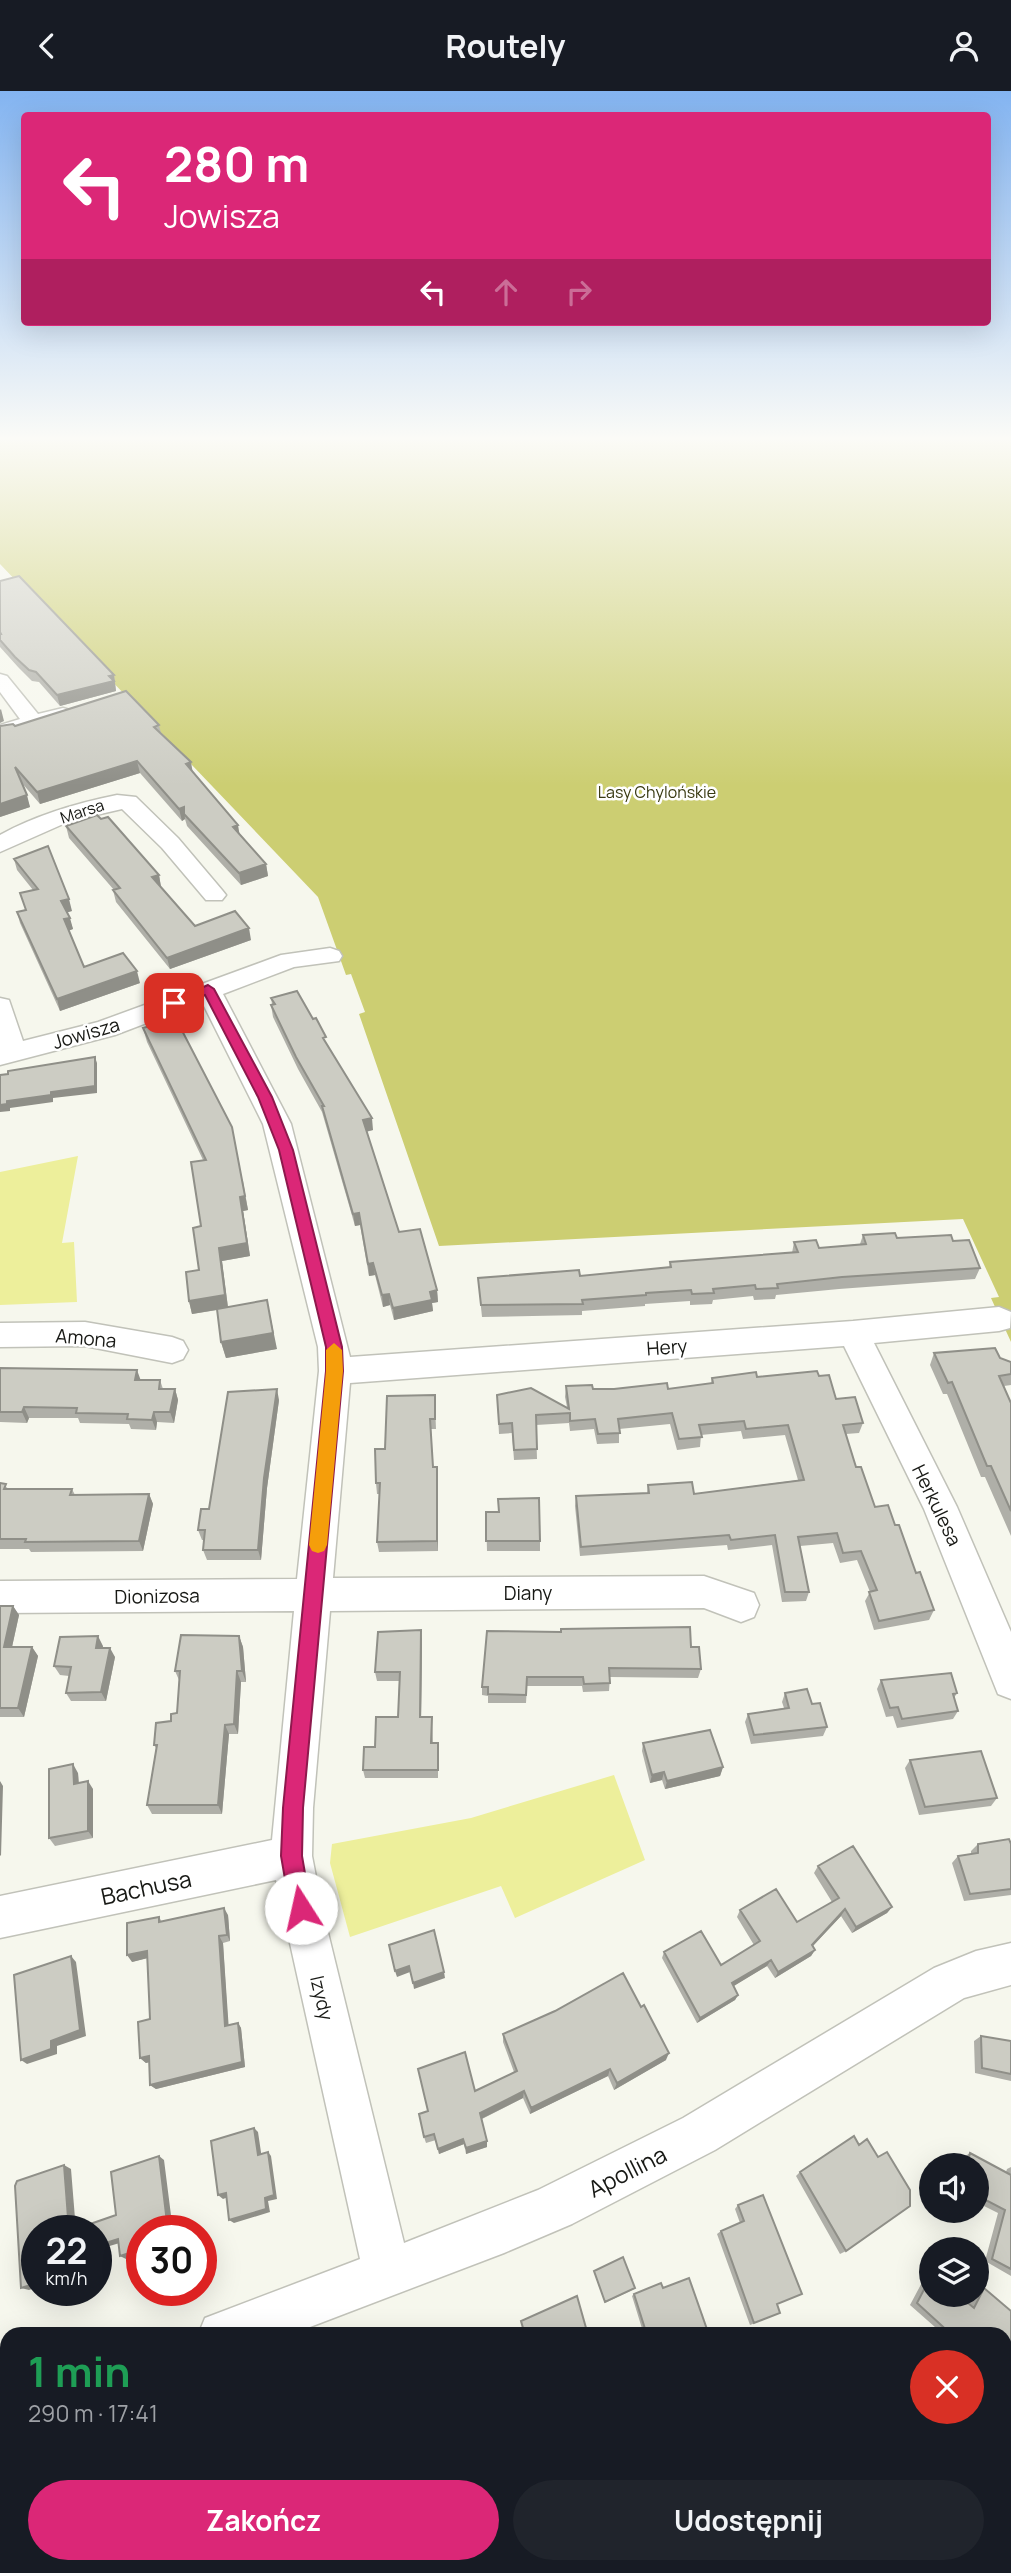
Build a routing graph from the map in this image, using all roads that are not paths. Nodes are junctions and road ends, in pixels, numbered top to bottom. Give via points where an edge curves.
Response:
1 (0, 680) edge
2 (84, 709) edge
3 (32, 722) junction
4 (0, 731) edge
5 (0, 845) edge
6 (214, 895) dead end
7 (330, 956) dead end
8 (208, 989) junction
9 (0, 1006) edge
10 (6, 1054) edge
11 (999, 1319) dead end
12 (853, 1333) junction
13 (0, 1335) edge
14 (172, 1350) dead end
15 (335, 1371) junction
16 (313, 1594) junction
17 (0, 1597) edge
18 (741, 1605) dead end
19 (1011, 1681) edge
20 (292, 1856) junction
21 (0, 1917) edge
22 (1011, 1964) edge
23 (387, 2274) junction
24 (244, 2327) edge

1 - 3 street
2 - 3 street
3 - 4 street
5 - 6 street, Marsa via 24,831 101,805 128,802
7 - 8 street, Jowisza via 290,960
8 - 10 street, Jowisza via 106,1029
8 - 15 street, Izydy via 265,1097 286,1150 330,1323
9 - 10 street
11 - 12 street, Hery
12 - 15 street, Hery
12 - 19 street, Herkulesa via 940,1507
13 - 14 street, Amona via 85,1334
15 - 16 street, Izydy
16 - 17 street, Dionizosa
16 - 18 street, Diany via 704,1592
16 - 20 street, Izydy
20 - 21 street, Bachusa
20 - 23 street, Izydy
22 - 23 street, Apollina via 949,1983 699,2134 555,2207
23 - 24 street, Apollina

